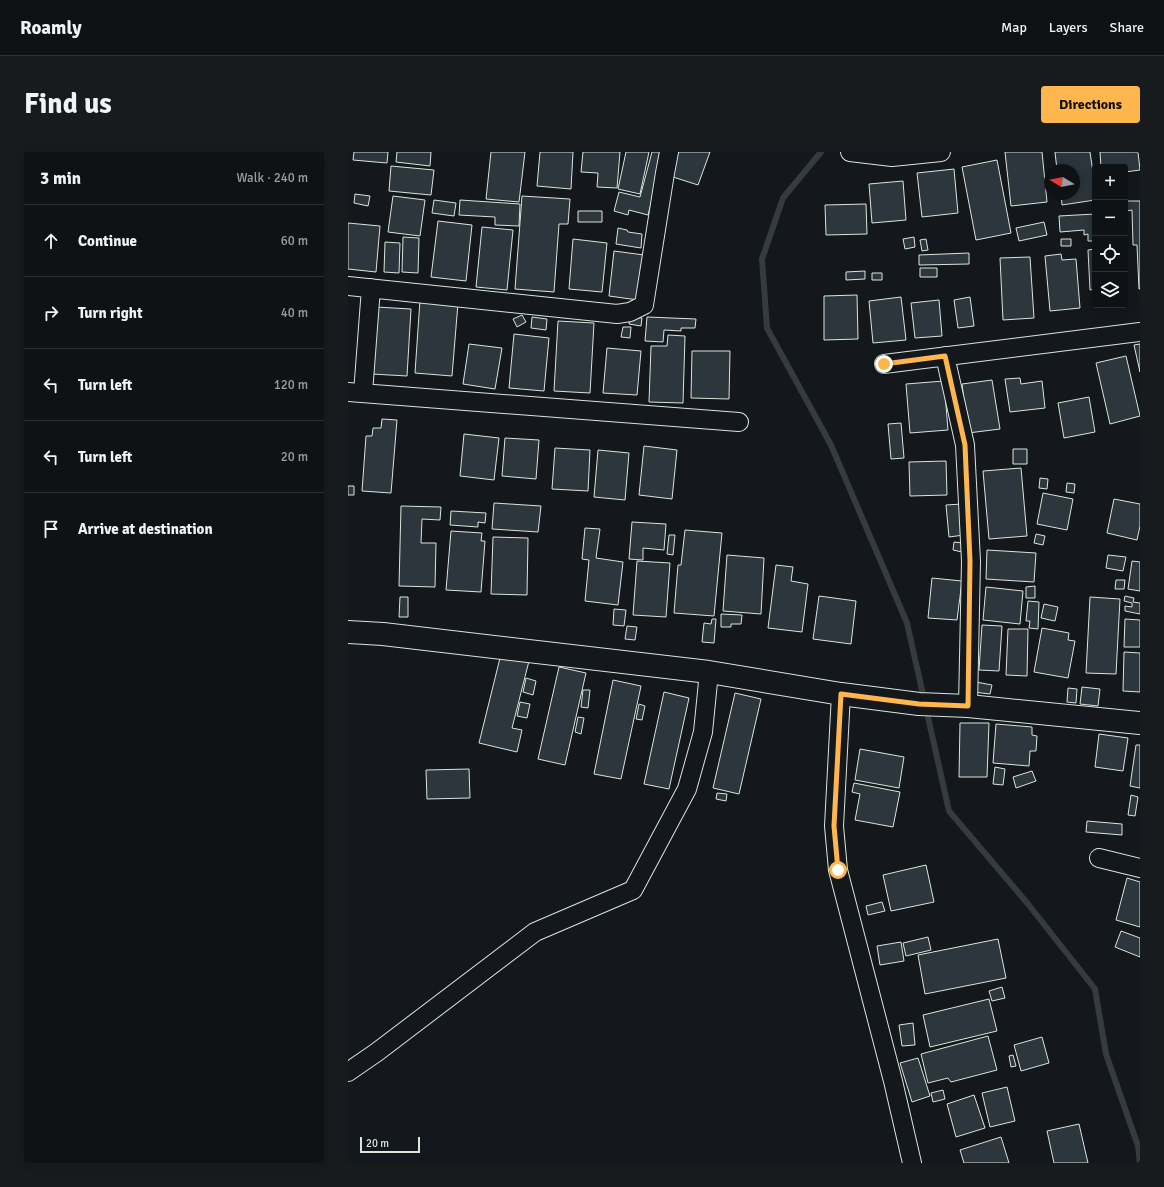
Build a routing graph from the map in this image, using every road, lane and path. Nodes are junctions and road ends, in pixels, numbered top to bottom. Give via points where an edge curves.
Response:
1 (670, 152) edge
2 (850, 152) edge
3 (941, 152) edge
4 (348, 286) edge
5 (371, 288) junction
6 (1140, 332) edge
7 (945, 356) junction
8 (884, 364) dead end
9 (355, 393) edge
10 (739, 422) dead end
11 (348, 632) edge
12 (709, 672) junction
13 (841, 694) junction
14 (959, 705) junction
15 (1140, 723) edge
16 (1099, 858) dead end
17 (1140, 868) edge
18 (348, 1072) edge
19 (912, 1163) edge

1 - 5 street via 644,305 630,312 617,314
2 - 3 street via 892,157
4 - 5 street
5 - 9 street
6 - 7 street
7 - 8 street
7 - 14 street via 965,445 970,561
9 - 10 street
11 - 12 street
12 - 13 street
12 - 18 street via 703,732 687,789 633,890 535,932
13 - 14 street via 919,704
13 - 19 street via 834,826 838,870
14 - 15 street
16 - 17 street

